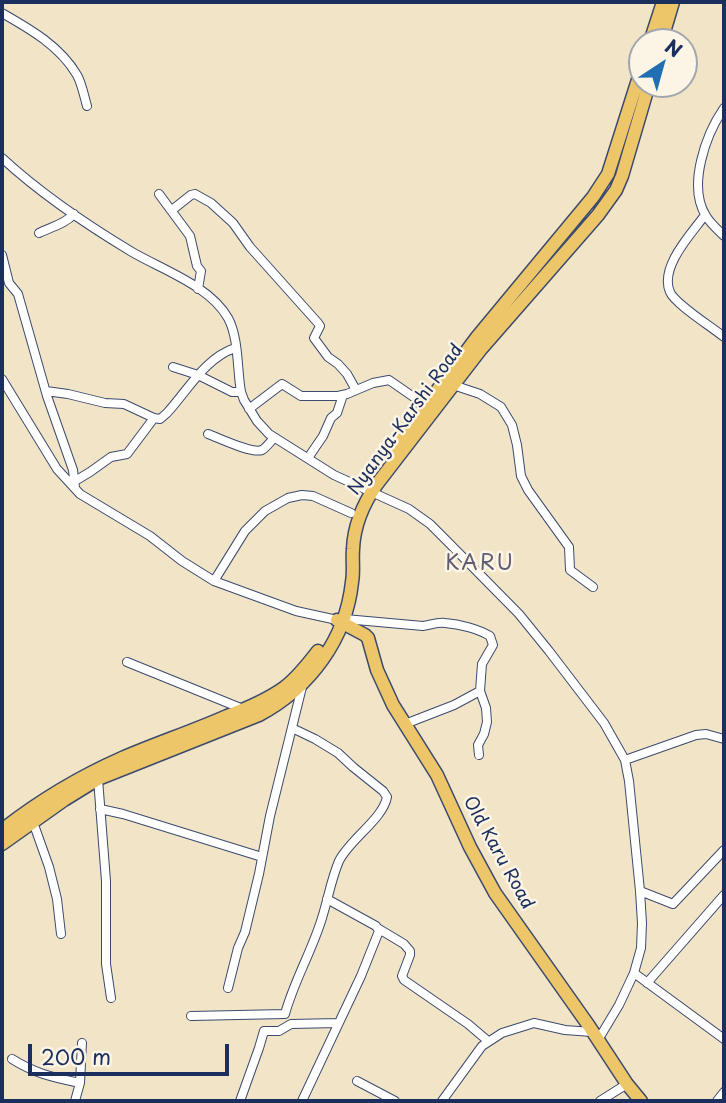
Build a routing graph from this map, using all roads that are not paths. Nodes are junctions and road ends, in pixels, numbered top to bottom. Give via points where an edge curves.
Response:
1 (663, 2) edge
2 (673, 2) edge
3 (2, 13) edge
4 (655, 28) edge
5 (666, 28) edge
6 (632, 98) edge
7 (645, 98) edge
8 (87, 106) dead end
9 (724, 108) edge
10 (2, 158) edge
11 (159, 194) dead end
12 (172, 210) junction
13 (74, 214) junction
14 (705, 215) junction
15 (39, 233) dead end
16 (724, 236) edge
17 (2, 255) edge
18 (531, 282) junction
19 (198, 289) junction
20 (724, 337) edge
21 (235, 348) junction
22 (173, 367) dead end
23 (198, 375) junction
24 (2, 379) edge
25 (453, 385) junction
26 (356, 390) junction
27 (46, 391) junction
28 (241, 392) junction
29 (343, 395) junction
30 (425, 405) junction
31 (249, 409) junction
32 (154, 418) junction
33 (208, 433) dead end
34 (274, 438) junction
35 (308, 458) junction
36 (75, 485) junction
37 (368, 491) junction
38 (351, 513) junction
39 (214, 581) junction
40 (593, 587) dead end
41 (342, 620) junction
42 (127, 663) dead end
43 (303, 683) junction
44 (480, 691) junction
45 (243, 709) junction
46 (405, 724) junction
47 (292, 728) junction
48 (724, 739) edge
49 (478, 755) dead end
50 (625, 760) junction
51 (98, 779) junction
52 (100, 809) junction
53 (33, 822) junction
54 (2, 830) edge
55 (2, 844) edge
56 (724, 850) edge
57 (262, 857) junction
58 (640, 891) junction
59 (724, 895) edge
60 (327, 900) junction
61 (379, 929) junction
62 (61, 934) dead end
63 (634, 973) junction
64 (647, 983) junction
65 (228, 988) dead end
66 (111, 998) dead end
67 (191, 1016) dead end
68 (338, 1023) junction
69 (595, 1036) junction
70 (724, 1039) edge
71 (488, 1041) junction
72 (82, 1043) dead end
73 (12, 1059) dead end
74 (357, 1081) dead end
75 (80, 1083) junction
76 (627, 1084) junction
77 (724, 1092) edge
78 (75, 1101) edge
79 (240, 1101) edge
80 (302, 1101) edge
81 (395, 1101) edge
82 (442, 1101) edge
83 (600, 1101) edge
84 (641, 1101) edge
85 (717, 1101) edge

1 - 4 main road
2 - 5 main road
3 - 8 street via 56,49 78,76
6 - 18 main road, Nyanya-Karshi Road via 608,174
7 - 18 main road, Nyanya-Karshi Road via 616,190 585,230
9 - 14 street via 710,134 697,182
10 - 13 street
11 - 12 street
12 - 19 street via 190,236 201,271
12 - 26 street via 195,194 233,223 318,323 314,338
13 - 15 street
13 - 19 street
14 - 16 street
14 - 20 street via 680,248 667,281 680,304
17 - 27 street
18 - 25 main road, Nyanya-Karshi Road
18 - 30 main road, Nyanya-Karshi Road via 477,337
19 - 21 street via 229,320
21 - 23 street via 222,353
21 - 28 street
22 - 23 street
23 - 28 street
23 - 32 street via 167,413
24 - 36 street via 57,469
25 - 37 main road, Nyanya-Karshi Road
25 - 40 street via 501,407 512,425 521,477 569,547 570,570
26 - 29 street
26 - 30 street via 389,380
27 - 32 street via 124,404
27 - 36 street
28 - 31 street
29 - 31 street via 301,396 282,384
29 - 35 street
30 - 37 main road, Nyanya-Karshi Road
31 - 34 street
32 - 36 street via 127,454 111,457
33 - 34 street via 257,450
34 - 35 street
35 - 37 street
36 - 39 street via 80,494
37 - 38 main road, Nyanya-Karshi Road
37 - 41 main road, Nyanya-Karshi Road via 355,531 349,604
37 - 50 street via 430,524 519,614 604,723
38 - 39 street via 313,496 288,498 265,511 245,531
38 - 41 main road, Nyanya-Karshi Road
39 - 41 street via 296,611
41 - 43 main road, Nyanya-Karshi Road via 337,637
41 - 44 street via 423,626 445,623 487,634 493,645 482,664
41 - 45 main road, Nyanya-Karshi Road via 287,685
41 - 46 main road, Old Karu Road via 368,638 377,670
42 - 45 street
43 - 47 street
43 - 51 main road, Nyanya-Karshi Road via 259,715
44 - 46 street
44 - 49 street via 487,722
45 - 54 main road, Nyanya-Karshi Road via 91,772
46 - 69 main road, Old Karu Road via 437,775 495,893
47 - 57 street
47 - 60 street via 338,753 387,797 340,860
48 - 50 street via 696,735
50 - 58 street
51 - 52 street
51 - 53 main road, Nyanya-Karshi Road
52 - 57 street
52 - 66 street
53 - 55 main road, Nyanya-Karshi Road
53 - 62 street via 49,867
56 - 58 street via 673,904
57 - 65 street
58 - 63 street via 641,948
59 - 64 street
60 - 61 street
60 - 67 street via 284,1014
61 - 68 street
61 - 71 street via 410,951 404,980
63 - 64 street
63 - 69 street via 619,1005
64 - 70 street
68 - 79 street via 290,1024 279,1031 264,1031
68 - 80 street
69 - 71 street via 534,1023
69 - 76 main road, Old Karu Road
71 - 82 street
72 - 75 street
73 - 75 street via 45,1076
74 - 81 street
75 - 78 street
76 - 83 street
76 - 84 main road, Old Karu Road
77 - 85 street

